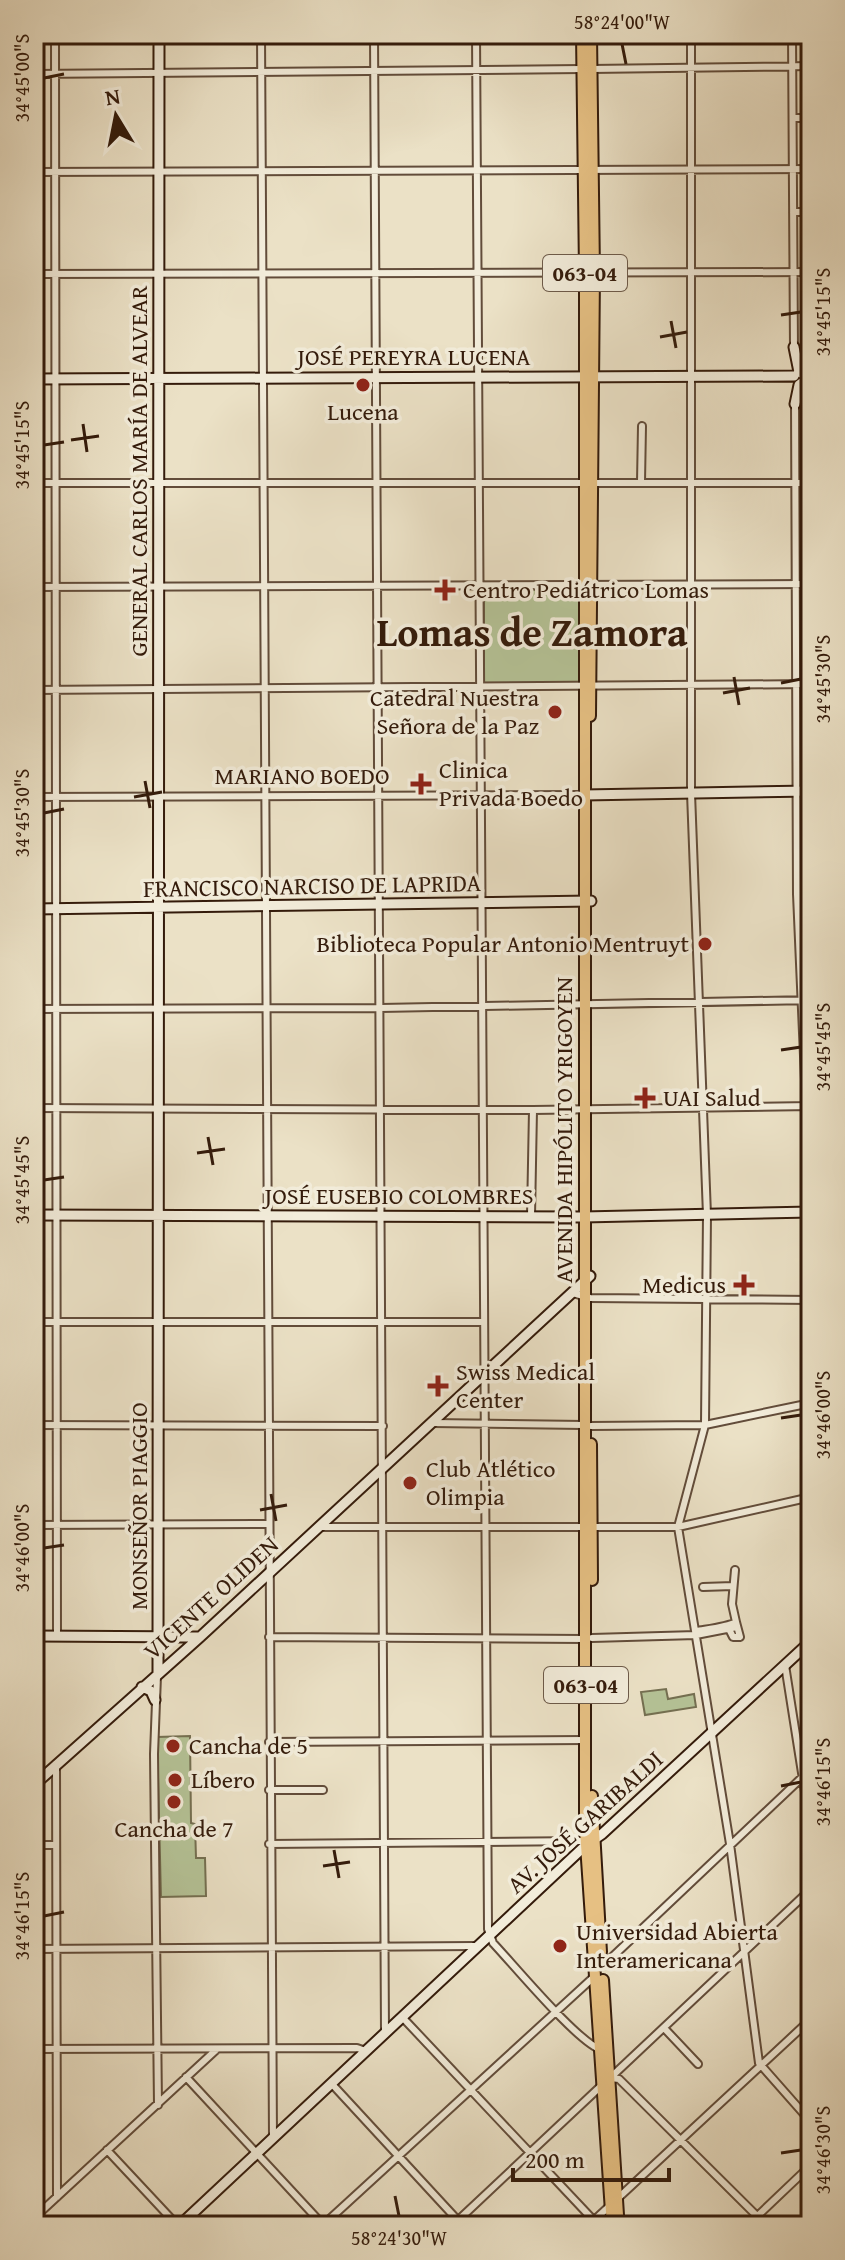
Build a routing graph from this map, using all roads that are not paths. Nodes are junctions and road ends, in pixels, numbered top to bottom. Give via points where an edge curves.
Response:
1 (55, 34) edge
2 (159, 34) edge
3 (261, 34) edge
4 (374, 34) edge
5 (476, 34) edge
6 (582, 34) edge
7 (591, 34) edge
8 (691, 34) edge
9 (792, 34) edge
10 (811, 66) edge
11 (692, 68) junction
12 (792, 68) junction
13 (587, 69) junction
14 (477, 70) junction
15 (375, 71) junction
16 (261, 72) junction
17 (159, 73) junction
18 (34, 74) edge
19 (55, 74) junction
20 (793, 118) junction
21 (811, 118) edge
22 (811, 169) edge
23 (589, 170) junction
24 (793, 170) junction
25 (34, 172) edge
26 (55, 172) junction
27 (159, 172) junction
28 (261, 172) junction
29 (375, 172) junction
30 (477, 172) junction
31 (693, 172) junction
32 (793, 212) junction
33 (811, 212) edge
34 (811, 272) edge
35 (262, 273) junction
36 (477, 273) junction
37 (590, 273) junction
38 (693, 273) junction
39 (794, 273) junction
40 (34, 274) edge
41 (55, 274) junction
42 (159, 274) junction
43 (376, 274) junction
44 (794, 347) junction
45 (694, 376) junction
46 (794, 376) junction
47 (262, 377) junction
48 (589, 377) junction
49 (811, 377) edge
50 (377, 378) junction
51 (478, 378) junction
52 (34, 379) edge
53 (56, 379) junction
54 (160, 379) junction
55 (795, 404) junction
56 (642, 426) dead end
57 (479, 481) junction
58 (377, 482) junction
59 (588, 482) junction
60 (641, 482) junction
61 (34, 483) edge
62 (55, 483) junction
63 (160, 483) junction
64 (263, 483) junction
65 (694, 483) junction
66 (795, 483) junction
67 (811, 483) edge
68 (796, 584) junction
69 (811, 584) edge
70 (588, 585) junction
71 (694, 585) junction
72 (480, 586) junction
73 (34, 587) edge
74 (56, 587) junction
75 (159, 587) junction
76 (263, 587) junction
77 (378, 587) junction
78 (798, 684) junction
79 (811, 684) edge
80 (587, 687) junction
81 (693, 687) junction
82 (481, 688) junction
83 (159, 689) junction
84 (264, 689) junction
85 (379, 689) junction
86 (34, 690) edge
87 (56, 690) junction
88 (796, 791) junction
89 (811, 791) edge
90 (691, 793) junction
91 (587, 795) junction
92 (265, 796) junction
93 (380, 796) junction
94 (483, 796) junction
95 (34, 797) edge
96 (56, 797) junction
97 (159, 797) junction
98 (588, 902) junction
99 (484, 904) junction
100 (381, 906) junction
101 (266, 907) junction
102 (56, 908) junction
103 (159, 908) junction
104 (34, 909) edge
105 (801, 1000) junction
106 (811, 1000) edge
107 (701, 1002) junction
108 (588, 1005) junction
109 (484, 1006) junction
110 (159, 1008) junction
111 (267, 1008) junction
112 (381, 1008) junction
113 (34, 1009) edge
114 (57, 1009) junction
115 (808, 1106) edge
116 (34, 1108) edge
117 (57, 1108) junction
118 (159, 1108) junction
119 (704, 1108) junction
120 (267, 1109) junction
121 (382, 1109) junction
122 (484, 1109) junction
123 (587, 1109) junction
124 (533, 1110) junction
125 (381, 1214) junction
126 (811, 1214) edge
127 (34, 1215) edge
128 (159, 1215) junction
129 (483, 1215) junction
130 (707, 1215) junction
131 (56, 1216) junction
132 (268, 1216) junction
133 (531, 1216) junction
134 (587, 1217) junction
135 (587, 1278) junction
136 (573, 1293) junction
137 (587, 1298) junction
138 (706, 1299) junction
139 (811, 1300) edge
140 (34, 1322) edge
141 (54, 1322) junction
142 (484, 1322) junction
143 (158, 1323) junction
144 (269, 1323) junction
145 (382, 1323) junction
146 (485, 1374) junction
147 (811, 1403) edge
148 (431, 1423) junction
149 (485, 1424) junction
150 (34, 1425) edge
151 (55, 1425) junction
152 (159, 1425) junction
153 (705, 1425) junction
154 (269, 1426) junction
155 (383, 1426) junction
156 (588, 1426) junction
157 (383, 1468) junction
158 (811, 1497) edge
159 (269, 1524) junction
160 (34, 1525) edge
161 (55, 1525) junction
162 (159, 1526) junction
163 (319, 1527) junction
164 (485, 1527) junction
165 (678, 1527) junction
166 (383, 1528) junction
167 (588, 1528) junction
168 (735, 1570) dead end
169 (269, 1574) junction
170 (733, 1586) junction
171 (703, 1587) dead end
172 (736, 1625) junction
173 (696, 1633) junction
174 (34, 1636) edge
175 (57, 1636) junction
176 (158, 1637) junction
177 (200, 1637) junction
178 (269, 1637) junction
179 (384, 1638) junction
180 (486, 1638) junction
181 (588, 1638) junction
182 (811, 1641) edge
183 (785, 1665) junction
184 (158, 1673) junction
185 (142, 1687) junction
186 (155, 1700) junction
187 (713, 1733) junction
188 (586, 1740) junction
189 (486, 1741) junction
190 (269, 1742) junction
191 (383, 1742) junction
192 (56, 1764) junction
193 (811, 1769) edge
194 (804, 1777) junction
195 (34, 1785) edge
196 (269, 1790) junction
197 (323, 1790) dead end
198 (811, 1830) edge
199 (487, 1841) junction
200 (589, 1842) junction
201 (385, 1843) junction
202 (269, 1844) junction
203 (730, 1844) junction
204 (34, 1845) edge
205 (56, 1845) junction
206 (811, 1889) edge
207 (490, 1937) junction
208 (479, 1946) junction
209 (270, 1947) junction
210 (384, 1947) junction
211 (159, 1948) junction
212 (34, 1949) edge
213 (57, 1949) junction
214 (746, 1951) junction
215 (602, 1963) junction
216 (596, 1975) junction
217 (555, 2009) junction
218 (403, 2018) junction
219 (811, 2019) edge
220 (664, 2028) junction
221 (385, 2034) junction
222 (34, 2049) edge
223 (57, 2049) junction
224 (158, 2049) junction
225 (217, 2049) junction
226 (271, 2049) junction
227 (604, 2050) junction
228 (366, 2051) junction
229 (698, 2064) dead end
230 (760, 2067) junction
231 (186, 2077) junction
232 (606, 2082) junction
233 (331, 2083) junction
234 (469, 2089) junction
235 (158, 2105) junction
236 (811, 2122) edge
237 (273, 2138) junction
238 (682, 2139) junction
239 (107, 2150) junction
240 (256, 2154) junction
241 (529, 2154) junction
242 (398, 2155) junction
243 (811, 2165) edge
244 (57, 2197) junction
245 (614, 2203) junction
246 (757, 2216) junction
247 (34, 2219) edge
248 (458, 2224) edge
249 (593, 2224) edge
250 (39, 2226) edge
251 (178, 2226) edge
252 (323, 2226) edge
253 (612, 2226) edge
254 (619, 2226) edge
255 (747, 2226) edge
256 (767, 2226) edge

1 - 19 street
2 - 17 street, GENERAL CARLOS MARÍA DE ALVEAR
3 - 16 street
4 - 15 street
5 - 14 street
6 - 13 main road, AVENIDA HIPÓLITO YRIGOYEN / 063-04
7 - 13 main road, AVENIDA HIPÓLITO YRIGOYEN / 063-04
8 - 11 street
9 - 12 street
10 - 12 street
11 - 12 street
11 - 13 street
11 - 31 street
12 - 20 street
13 - 14 street
13 - 23 main road, AVENIDA HIPÓLITO YRIGOYEN / 063-04
14 - 15 street
14 - 30 street
15 - 16 street
15 - 29 street
16 - 17 street
16 - 28 street
17 - 19 street
17 - 27 street, GENERAL CARLOS MARÍA DE ALVEAR
18 - 19 street
19 - 26 street
20 - 21 street
20 - 24 street
22 - 24 street
23 - 30 street
23 - 31 street
23 - 37 main road, AVENIDA HIPÓLITO YRIGOYEN / 063-04
24 - 31 street
24 - 32 street
25 - 26 street
26 - 27 street
26 - 41 street
27 - 28 street
27 - 42 street, GENERAL CARLOS MARÍA DE ALVEAR
28 - 29 street
28 - 35 street
29 - 30 street
29 - 43 street
30 - 36 street
31 - 38 street
32 - 33 street
32 - 39 street
34 - 39 street
35 - 42 street
35 - 43 street
35 - 47 street
36 - 37 street
36 - 43 street
36 - 51 street
37 - 38 street
37 - 48 main road, AVENIDA HIPÓLITO YRIGOYEN / 063-04
38 - 39 street
38 - 45 street
39 - 44 street
40 - 41 street
41 - 42 street
41 - 53 street
42 - 54 street, GENERAL CARLOS MARÍA DE ALVEAR
43 - 50 street
44 - 46 street
44 - 49 street via 799,372
45 - 46 street, JOSÉ PEREYRA LUCENA
45 - 48 street, JOSÉ PEREYRA LUCENA
45 - 65 street
46 - 55 street
47 - 50 street, JOSÉ PEREYRA LUCENA
47 - 54 street, JOSÉ PEREYRA LUCENA
47 - 64 street
48 - 51 street, JOSÉ PEREYRA LUCENA
48 - 59 main road, AVENIDA HIPÓLITO YRIGOYEN / 063-04
49 - 55 street via 799,385
50 - 51 street, JOSÉ PEREYRA LUCENA
50 - 58 street
51 - 57 street
52 - 53 street, JOSÉ PEREYRA LUCENA
53 - 54 street, JOSÉ PEREYRA LUCENA
53 - 62 street
54 - 63 street, GENERAL CARLOS MARÍA DE ALVEAR
55 - 66 street
56 - 60 street
57 - 58 street
57 - 59 street
57 - 72 street
58 - 64 street
58 - 77 street
59 - 60 street
59 - 70 main road, AVENIDA HIPÓLITO YRIGOYEN / 063-04
60 - 65 street
61 - 62 street
62 - 63 street
62 - 74 street
63 - 64 street
63 - 75 street, GENERAL CARLOS MARÍA DE ALVEAR
64 - 76 street
65 - 66 street
65 - 71 street
66 - 67 street
66 - 68 street
68 - 69 street
68 - 71 street
68 - 78 street
70 - 71 street
70 - 72 street
70 - 80 main road, AVENIDA HIPÓLITO YRIGOYEN / 063-04
71 - 81 street
72 - 77 street
72 - 82 street
73 - 74 street
74 - 75 street
74 - 87 street
75 - 76 street
75 - 83 street, GENERAL CARLOS MARÍA DE ALVEAR
76 - 77 street
76 - 84 street
77 - 85 street
78 - 79 street
78 - 81 street
78 - 88 street
80 - 81 street
80 - 82 street
80 - 91 main road, AVENIDA HIPÓLITO YRIGOYEN / 063-04
81 - 90 street
82 - 85 street
82 - 94 street
83 - 84 street
83 - 87 street
83 - 97 street, GENERAL CARLOS MARÍA DE ALVEAR
84 - 85 street
84 - 92 street
85 - 93 street
86 - 87 street
87 - 96 street
88 - 89 street, MARIANO BOEDO
88 - 90 street, MARIANO BOEDO
88 - 105 street
90 - 91 street, MARIANO BOEDO
90 - 107 street
91 - 94 street, MARIANO BOEDO
91 - 98 main road, AVENIDA HIPÓLITO YRIGOYEN / 063-04
92 - 93 street, MARIANO BOEDO
92 - 97 street, MARIANO BOEDO
92 - 101 street
93 - 94 street, MARIANO BOEDO
93 - 100 street
94 - 99 street
95 - 96 street, MARIANO BOEDO
96 - 97 street, MARIANO BOEDO
96 - 102 street
97 - 103 street, GENERAL CARLOS MARÍA DE ALVEAR
98 - 99 street, FRANCISCO NARCISO DE LAPRIDA
98 - 108 main road, AVENIDA HIPÓLITO YRIGOYEN / 063-04
99 - 100 street, FRANCISCO NARCISO DE LAPRIDA
99 - 109 street
100 - 101 street, FRANCISCO NARCISO DE LAPRIDA
100 - 112 street
101 - 103 street, FRANCISCO NARCISO DE LAPRIDA
101 - 111 street
102 - 103 street, FRANCISCO NARCISO DE LAPRIDA
102 - 104 street, FRANCISCO NARCISO DE LAPRIDA
102 - 114 street
103 - 110 street, MONSEÑOR PIAGGIO
105 - 106 street
105 - 107 street
105 - 115 street
107 - 108 street
107 - 119 street
108 - 109 street
108 - 123 main road, AVENIDA HIPÓLITO YRIGOYEN / 063-04
109 - 112 street
109 - 122 street
110 - 111 street
110 - 114 street
110 - 118 street, MONSEÑOR PIAGGIO
111 - 112 street
111 - 120 street
112 - 121 street
113 - 114 street
114 - 117 street
115 - 119 street
115 - 126 street
116 - 117 street
117 - 118 street
117 - 131 street
118 - 120 street
118 - 128 street, MONSEÑOR PIAGGIO
119 - 123 street
119 - 130 street
120 - 121 street
120 - 132 street
121 - 122 street
121 - 125 street
122 - 124 street
122 - 129 street
123 - 124 street
123 - 134 main road, AVENIDA HIPÓLITO YRIGOYEN / 063-04
124 - 133 street
125 - 129 street, JOSÉ EUSEBIO COLOMBRES
125 - 132 street, JOSÉ EUSEBIO COLOMBRES
125 - 145 street
126 - 130 street, JOSÉ EUSEBIO COLOMBRES
127 - 131 street, JOSÉ EUSEBIO COLOMBRES
128 - 131 street, JOSÉ EUSEBIO COLOMBRES
128 - 132 street, JOSÉ EUSEBIO COLOMBRES
128 - 143 street, MONSEÑOR PIAGGIO
129 - 133 street, JOSÉ EUSEBIO COLOMBRES
129 - 142 street
130 - 134 street, JOSÉ EUSEBIO COLOMBRES
130 - 138 street
131 - 141 street
132 - 144 street
133 - 134 street, JOSÉ EUSEBIO COLOMBRES
134 - 135 main road, AVENIDA HIPÓLITO YRIGOYEN / 063-04
135 - 136 street, VICENTE OLIDEN
135 - 137 main road, AVENIDA HIPÓLITO YRIGOYEN / 063-04
136 - 137 street
136 - 146 street, VICENTE OLIDEN
137 - 138 street
137 - 156 main road, AVENIDA HIPÓLITO YRIGOYEN / 063-04
138 - 139 street
138 - 153 street
140 - 141 street
141 - 143 street
141 - 151 street
142 - 145 street
142 - 146 street
143 - 144 street
143 - 152 street, MONSEÑOR PIAGGIO
144 - 145 street
144 - 154 street
145 - 155 street
146 - 148 street, VICENTE OLIDEN
146 - 149 street
147 - 153 street
148 - 149 street
148 - 157 street, VICENTE OLIDEN
149 - 156 street
149 - 164 street
150 - 151 street
151 - 152 street
151 - 161 street
152 - 154 street
152 - 162 street, MONSEÑOR PIAGGIO
153 - 156 street
153 - 165 street
154 - 155 street
154 - 159 street
155 - 157 street
156 - 167 main road, AVENIDA HIPÓLITO YRIGOYEN / 063-04
157 - 163 street, VICENTE OLIDEN
157 - 166 street
158 - 165 street
159 - 162 street
159 - 169 street
160 - 161 street
161 - 162 street
161 - 175 street
162 - 176 street, MONSEÑOR PIAGGIO
163 - 166 street
163 - 169 street, VICENTE OLIDEN
164 - 166 street
164 - 167 street
164 - 180 street
165 - 167 street
165 - 173 street
166 - 179 street
167 - 181 main road, AVENIDA HIPÓLITO YRIGOYEN / 063-04
168 - 170 street
169 - 177 street, VICENTE OLIDEN
169 - 178 street
170 - 171 street
170 - 172 street
172 - 173 street
172 - 173 street via 730,1631
173 - 181 street
173 - 187 street
174 - 175 street
175 - 176 street
176 - 177 street
176 - 184 street, MONSEÑOR PIAGGIO
177 - 184 street, VICENTE OLIDEN
178 - 179 street
178 - 190 street
179 - 180 street
179 - 191 street
180 - 181 street
180 - 189 street
181 - 188 main road, AVENIDA HIPÓLITO YRIGOYEN / 063-04
181 - 200 main road, AVENIDA HIPÓLITO YRIGOYEN / 063-04
182 - 183 street, AV. JOSÉ GARIBALDI
183 - 187 street, AV. JOSÉ GARIBALDI
183 - 194 street
184 - 185 street, VICENTE OLIDEN
184 - 186 street, MONSEÑOR PIAGGIO
185 - 186 street
185 - 192 street, VICENTE OLIDEN
186 - 211 street, MONSEÑOR PIAGGIO
187 - 200 street, AV. JOSÉ GARIBALDI
187 - 203 street
188 - 189 street
188 - 200 main road, AVENIDA HIPÓLITO YRIGOYEN / 063-04
189 - 191 street
189 - 199 street
190 - 191 street
190 - 196 street
191 - 201 street
192 - 195 street, VICENTE OLIDEN
192 - 205 street
193 - 194 street
194 - 198 street
194 - 203 street
196 - 197 street
196 - 202 street
199 - 200 street
199 - 201 street
199 - 207 street
200 - 207 street, AV. JOSÉ GARIBALDI
200 - 215 main road, AVENIDA HIPÓLITO YRIGOYEN / 063-04
200 - 216 main road, AVENIDA HIPÓLITO YRIGOYEN / 063-04
201 - 202 street
201 - 210 street
202 - 209 street
203 - 214 street
203 - 215 street
204 - 205 street
205 - 213 street
206 - 214 street
207 - 208 street, AV. JOSÉ GARIBALDI
207 - 217 street
208 - 210 street
208 - 218 street, AV. JOSÉ GARIBALDI
209 - 210 street
209 - 211 street
209 - 226 street
210 - 221 street
211 - 213 street
211 - 224 street, MONSEÑOR PIAGGIO
212 - 213 street
213 - 223 street
214 - 220 street
214 - 230 street
215 - 227 main road, AVENIDA HIPÓLITO YRIGOYEN / 063-04
216 - 217 street
216 - 227 main road, AVENIDA HIPÓLITO YRIGOYEN / 063-04
217 - 227 street via 591,2046
217 - 234 street
218 - 221 street, AV. JOSÉ GARIBALDI
218 - 234 street
219 - 230 street
220 - 229 street
220 - 232 street
221 - 228 street, AV. JOSÉ GARIBALDI
222 - 223 street
223 - 224 street
223 - 244 street
224 - 225 street
224 - 235 street, MONSEÑOR PIAGGIO
225 - 226 street
225 - 231 street
226 - 228 street
226 - 237 street
227 - 232 main road, AVENIDA HIPÓLITO YRIGOYEN / 063-04
228 - 233 street, AV. JOSÉ GARIBALDI
230 - 236 street
230 - 238 street
231 - 235 street
231 - 240 street
232 - 238 street via 619,2079
232 - 241 street
232 - 245 main road, AVENIDA HIPÓLITO YRIGOYEN / 063-04
233 - 237 street, AV. JOSÉ GARIBALDI
233 - 242 street
234 - 241 street
234 - 242 street
235 - 239 street
237 - 240 street, AV. JOSÉ GARIBALDI
238 - 245 street
238 - 246 street
239 - 244 street
239 - 251 street
240 - 251 street, AV. JOSÉ GARIBALDI
240 - 252 street
241 - 248 street
241 - 249 street
242 - 248 street
242 - 252 street
243 - 246 street
244 - 247 street
245 - 249 street
245 - 253 main road, AVENIDA HIPÓLITO YRIGOYEN / 063-04
245 - 254 main road, AVENIDA HIPÓLITO YRIGOYEN / 063-04
246 - 255 street
246 - 256 street
247 - 250 street

